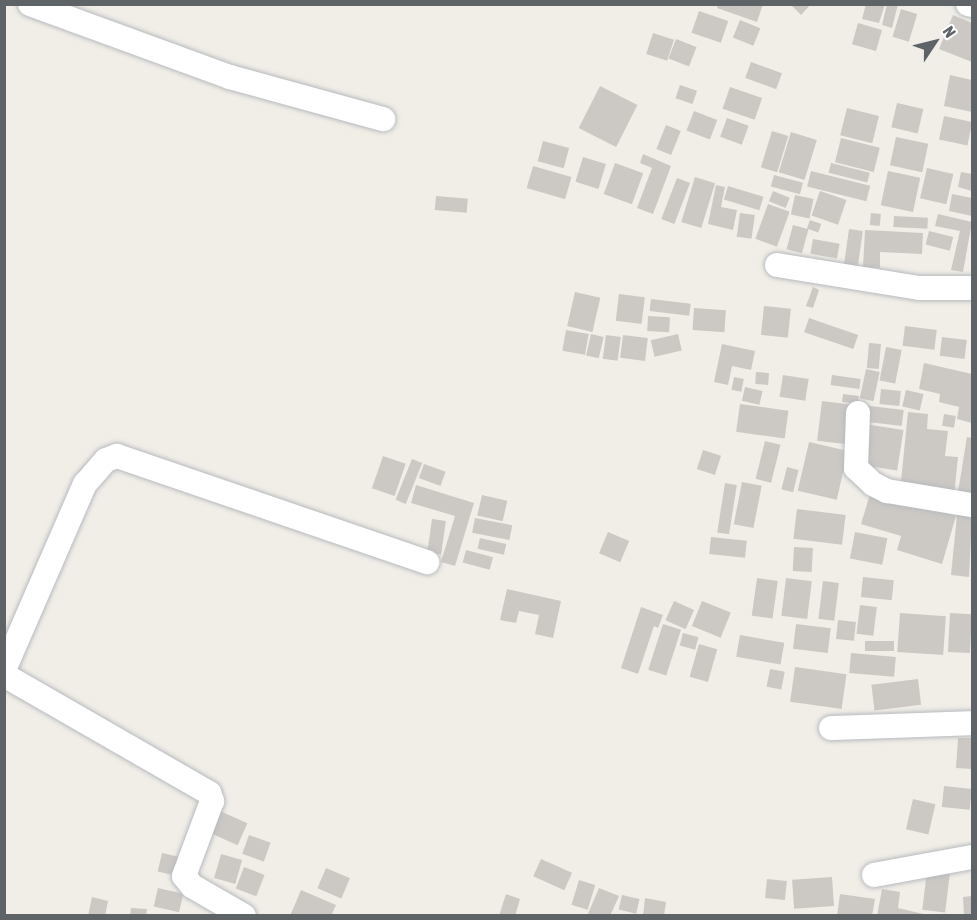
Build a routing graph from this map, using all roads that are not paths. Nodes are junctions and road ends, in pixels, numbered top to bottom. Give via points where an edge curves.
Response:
1 (30, 4) edge
2 (383, 119) dead end
3 (777, 265) dead end
4 (972, 288) edge
5 (858, 413) dead end
6 (972, 505) edge
7 (427, 562) dead end
8 (4, 670) edge
9 (4, 675) edge
10 (972, 723) edge
11 (831, 728) dead end
12 (972, 856) edge
13 (874, 874) dead end
14 (244, 915) edge

1 - 2 street via 230,77
3 - 4 street via 919,288
5 - 6 street via 856,468 873,484 887,491
7 - 8 street via 117,456 106,460 85,484
9 - 14 street via 209,793 212,801 184,876 192,886
10 - 11 street
12 - 13 street

